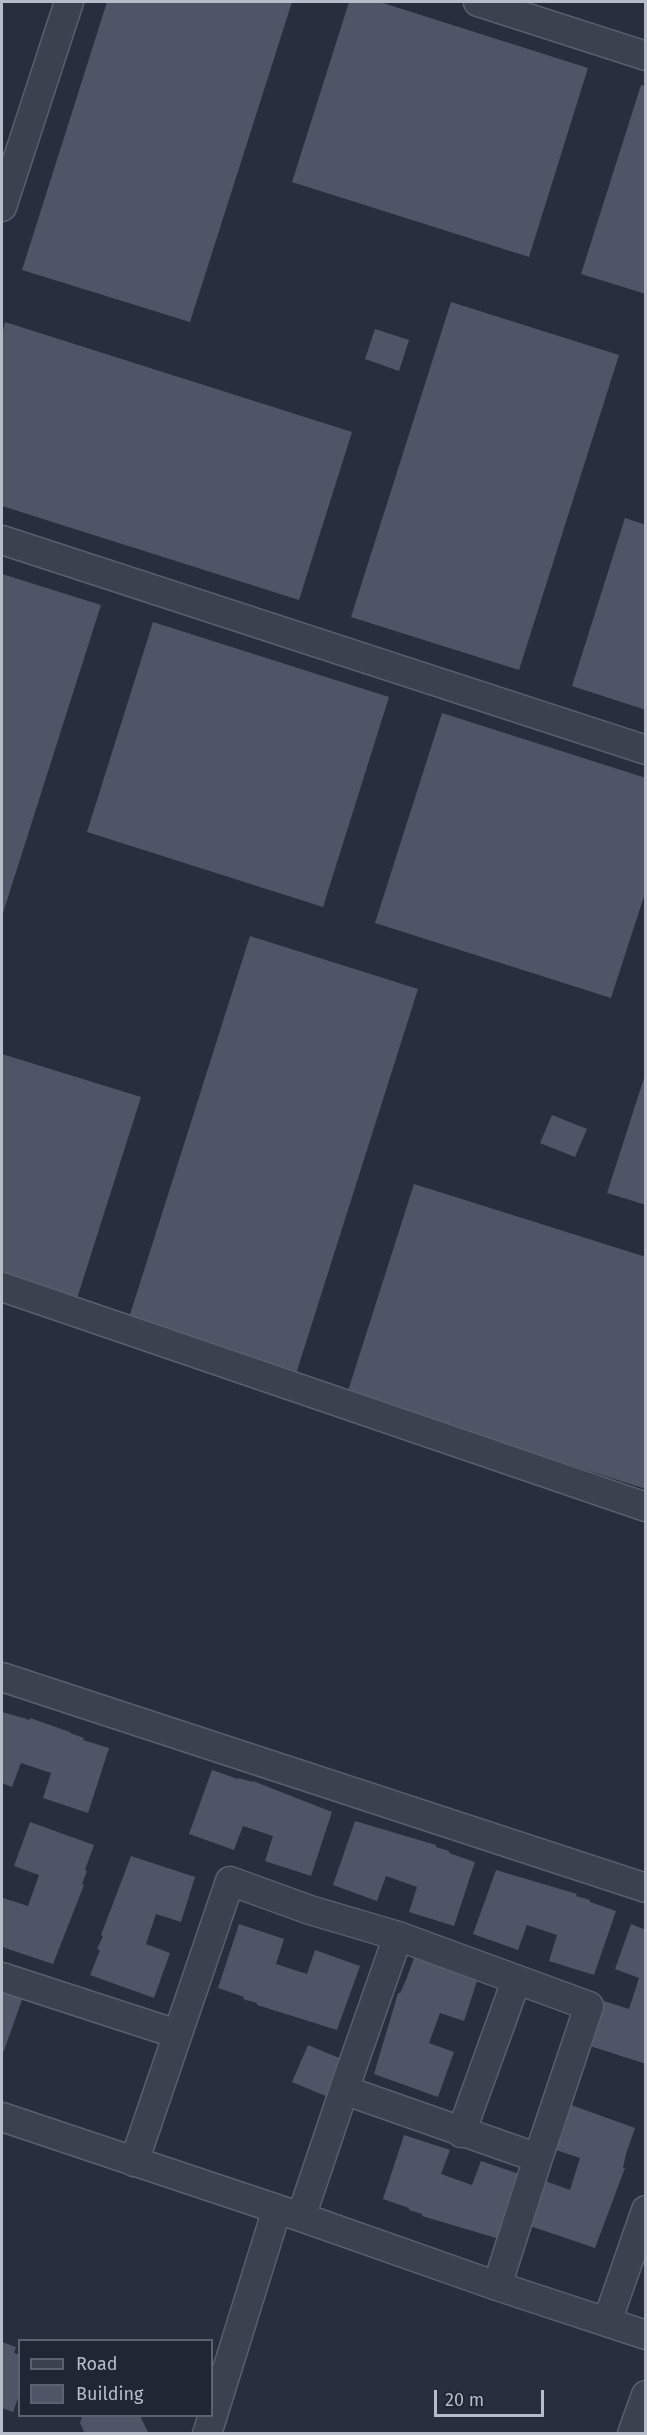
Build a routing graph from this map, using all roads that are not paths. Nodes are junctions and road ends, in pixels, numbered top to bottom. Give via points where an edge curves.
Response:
1 (69, 2) edge
2 (478, 2) edge
3 (645, 56) edge
4 (2, 207) edge
5 (2, 540) edge
6 (645, 750) edge
7 (2, 1287) edge
8 (645, 1507) edge
9 (2, 1677) edge
10 (645, 1888) edge
11 (398, 1936) junction
12 (2, 1977) edge
13 (516, 1981) junction
14 (177, 2034) junction
15 (344, 2090) junction
16 (2, 2117) edge
17 (461, 2133) junction
18 (538, 2158) junction
19 (134, 2163) junction
20 (645, 2210) edge
21 (289, 2213) junction
22 (497, 2286) junction
23 (607, 2322) junction
24 (645, 2335) edge
25 (645, 2395) edge
26 (213, 2417) edge
27 (213, 2417) edge
28 (207, 2433) edge
29 (632, 2433) edge

1 - 4 street
2 - 3 street
5 - 6 street
7 - 8 street
9 - 10 street
11 - 13 street
11 - 14 street via 230,1881
11 - 15 street
12 - 14 street
13 - 17 street
13 - 18 street via 589,2006
14 - 19 street
15 - 17 street
15 - 21 street
16 - 19 street
17 - 18 street
18 - 22 street
19 - 21 street
20 - 23 street
21 - 22 street
21 - 26 street
22 - 23 street
23 - 24 street
25 - 29 street
27 - 28 street

